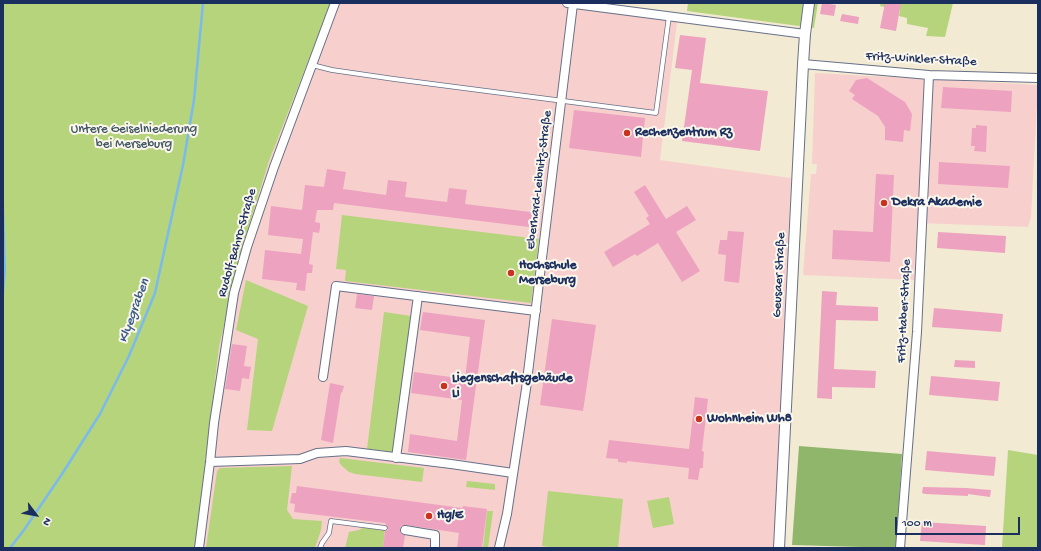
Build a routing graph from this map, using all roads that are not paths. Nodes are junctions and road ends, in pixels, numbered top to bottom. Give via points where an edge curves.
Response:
1 (335, 3) edge
2 (571, 3) edge
3 (809, 3) edge
4 (669, 16) junction
5 (805, 34) junction
6 (803, 64) junction
7 (312, 65) junction
8 (929, 74) junction
9 (1038, 78) edge
10 (562, 100) junction
11 (418, 296) junction
12 (536, 311) junction
13 (323, 377) dead end
14 (396, 458) junction
15 (210, 462) junction
16 (513, 473) junction
17 (385, 528) dead end
18 (405, 530) dead end
19 (199, 548) edge
20 (320, 548) edge
21 (435, 548) edge
22 (499, 548) edge
23 (780, 548) edge
24 (900, 548) edge

1 - 7 street, Rudolf-Bahro-Straße
2 - 4 street
2 - 10 street, Eberhard-Leibnitz-Straße
3 - 5 street, Geusaer Straße
4 - 5 street
4 - 10 lane via 656,112
5 - 6 street, Geusaer Straße
6 - 8 street, Fritz-Winkler-Straße
6 - 23 street, Geusaer Straße
7 - 10 lane via 332,70
7 - 15 street, Rudolf-Bahro-Straße via 247,246 234,293
8 - 9 street, Fritz-Winkler-Straße
8 - 24 street, Fritz-Haber-Straße via 917,332
10 - 12 street, Eberhard-Leibnitz-Straße
11 - 12 street
11 - 13 street via 336,286
11 - 14 street
12 - 16 street, Eberhard-Leibnitz-Straße
14 - 15 street via 346,451 317,453 300,459
14 - 16 street
15 - 19 street, Rudolf-Bahro-Straße
16 - 22 street, Eberhard-Leibnitz-Straße
17 - 20 lane via 330,521 329,533
18 - 21 street via 435,535

